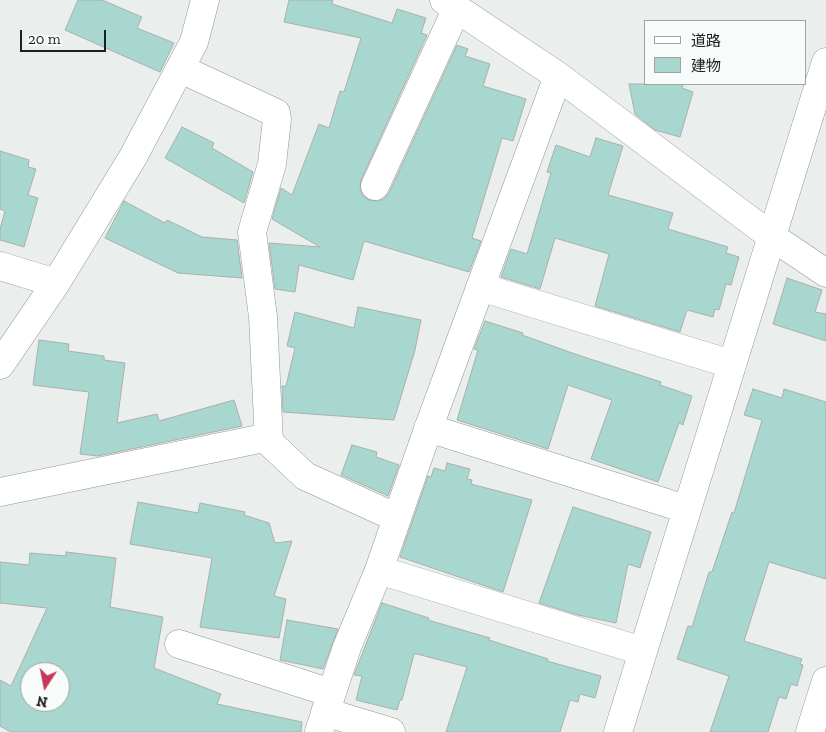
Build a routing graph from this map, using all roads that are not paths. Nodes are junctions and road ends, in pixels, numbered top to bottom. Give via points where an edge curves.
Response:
1 (206, 0) edge
2 (451, 4) edge
3 (826, 62) edge
4 (181, 69) junction
5 (558, 76) junction
6 (819, 107) edge
7 (375, 186) dead end
8 (771, 236) junction
9 (0, 266) edge
10 (826, 273) edge
11 (56, 283) junction
12 (480, 287) junction
13 (731, 364) junction
14 (0, 365) edge
15 (428, 428) junction
16 (268, 436) junction
17 (0, 492) edge
18 (686, 509) junction
19 (397, 518) junction
20 (379, 570) junction
21 (179, 644) dead end
22 (642, 651) junction
23 (824, 697) edge
24 (325, 712) edge
25 (390, 732) edge
26 (618, 732) edge
27 (810, 732) edge

1 - 4 street via 194,42
2 - 5 street
2 - 7 street
3 - 6 street
4 - 11 street via 133,157
4 - 16 street via 276,113 272,164 252,232 263,317
5 - 8 street
5 - 12 street
6 - 8 street
8 - 10 street
8 - 13 street
9 - 11 street
11 - 14 street
12 - 13 street
12 - 15 street
13 - 18 street
15 - 18 street
15 - 19 street
16 - 17 street
16 - 19 street via 269,442 305,476
18 - 22 street
19 - 20 street
20 - 22 street
20 - 24 street via 347,647
21 - 24 street
22 - 26 street
23 - 27 street
24 - 25 street

